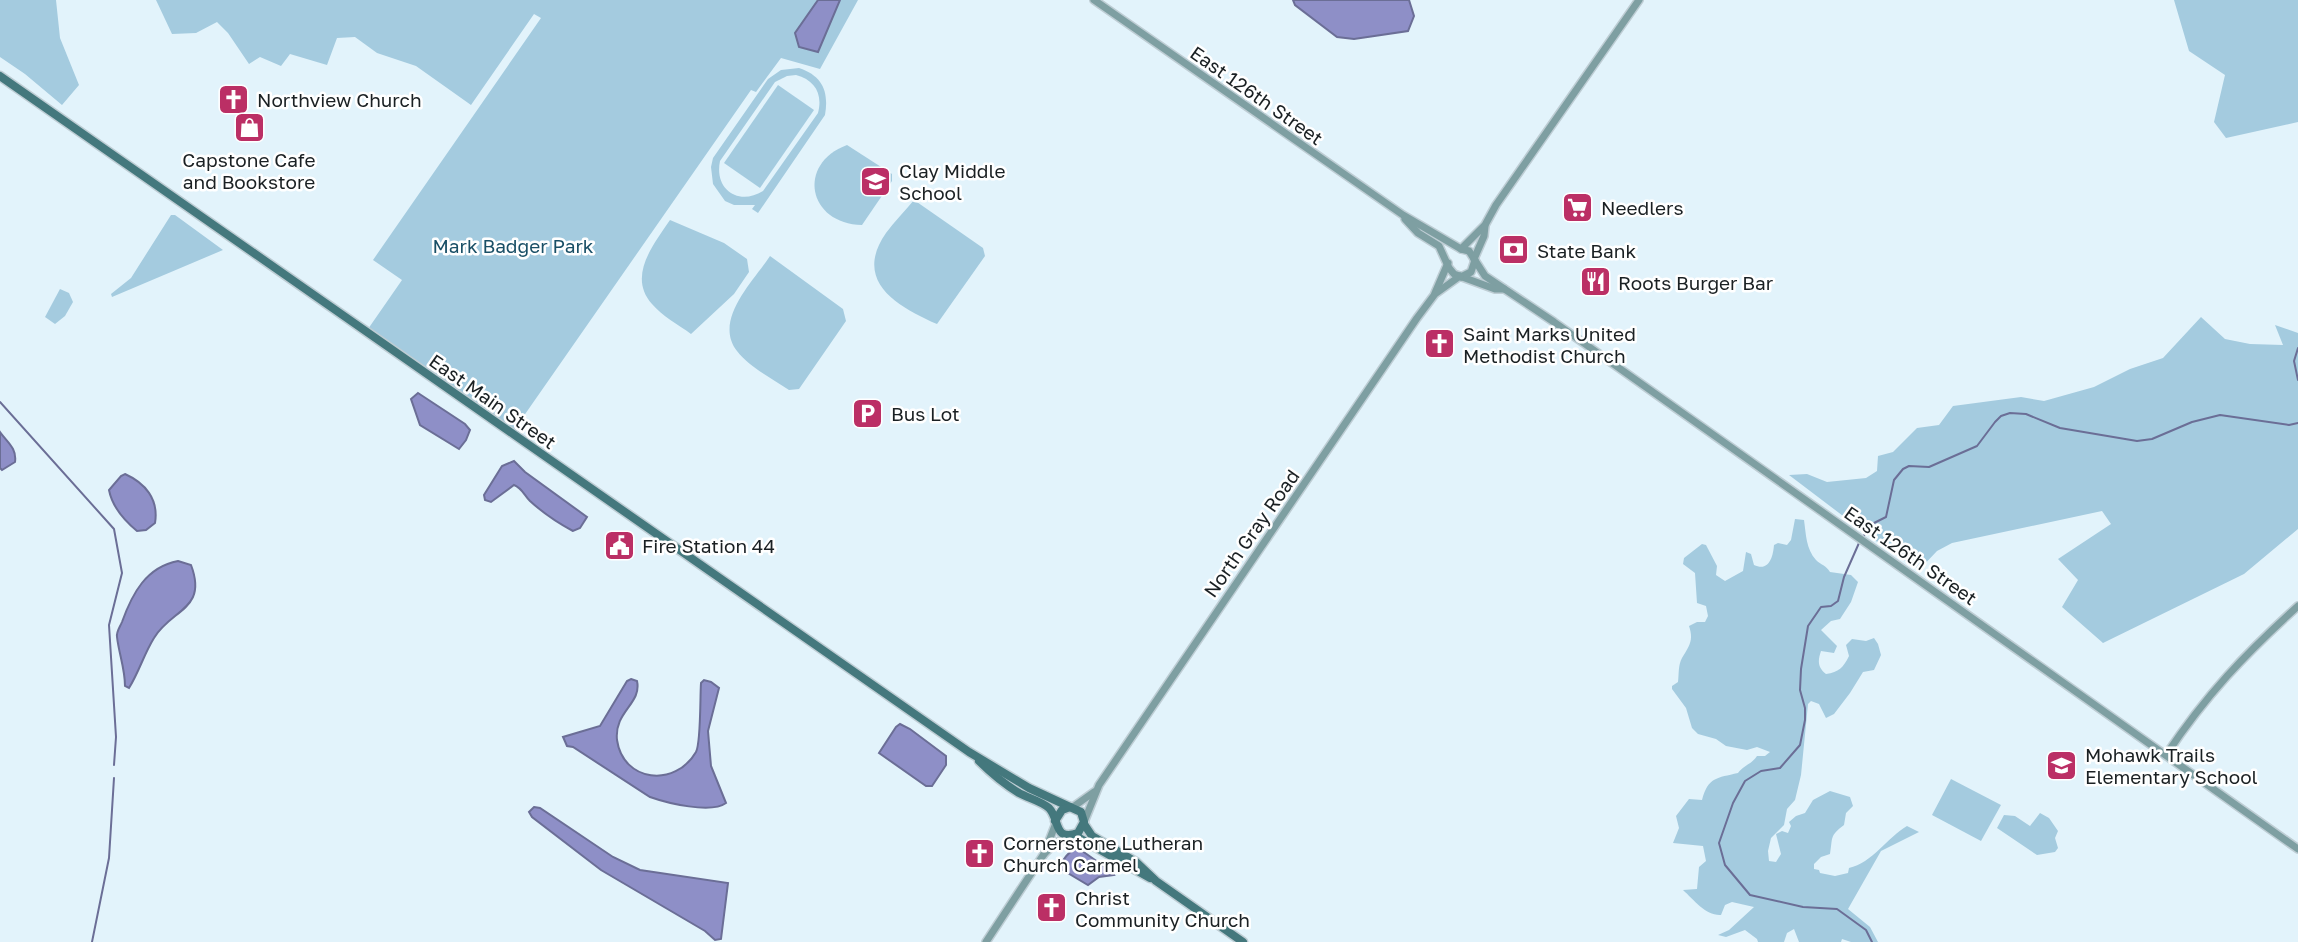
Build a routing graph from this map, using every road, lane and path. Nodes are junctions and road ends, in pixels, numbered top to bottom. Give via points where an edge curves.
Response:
1 (1094, 0) edge
2 (1639, 0) edge
3 (0, 76) edge
4 (1403, 215) junction
5 (1485, 225) junction
6 (1461, 249) junction
7 (1474, 259) junction
8 (1448, 262) junction
9 (1461, 276) junction
10 (1504, 289) junction
11 (1435, 294) junction
12 (2298, 606) edge
13 (969, 752) junction
14 (2166, 755) junction
15 (1094, 792) junction
16 (1071, 807) junction
17 (1056, 822) junction
18 (1084, 823) junction
19 (1072, 835) junction
20 (2298, 849) edge
21 (1044, 854) junction
22 (1156, 881) junction
23 (986, 942) edge
24 (1243, 942) edge

1 - 4 street, East 126th Street
2 - 5 street
3 - 13 main road, East Main Street
4 - 6 street, East 126th Street
4 - 8 street, East 126th Street via 1439,246
5 - 6 street
5 - 7 street
6 - 7 street via 1471,252
6 - 8 street via 1452,252
7 - 9 street via 1471,272
7 - 10 street, East 126th Street via 1482,273
8 - 9 street via 1452,272
8 - 11 street, North Gray Road
9 - 10 street, East 126th Street
9 - 11 street, North Gray Road
10 - 14 street, East 126th Street
11 - 15 street, North Gray Road
12 - 14 street via 2248,650
13 - 16 main road, East Main Street via 1028,788
13 - 17 main road, East Main Street via 1007,785 1047,807
14 - 20 street, East 126th Street
15 - 16 street, North Gray Road
15 - 18 street, North Gray Road
16 - 17 main road via 1062,810
16 - 18 main road via 1081,812
17 - 19 main road via 1060,832
17 - 21 street
18 - 19 main road
18 - 22 main road via 1092,836 1136,862
19 - 21 street
19 - 22 main road
21 - 23 street
22 - 24 main road

